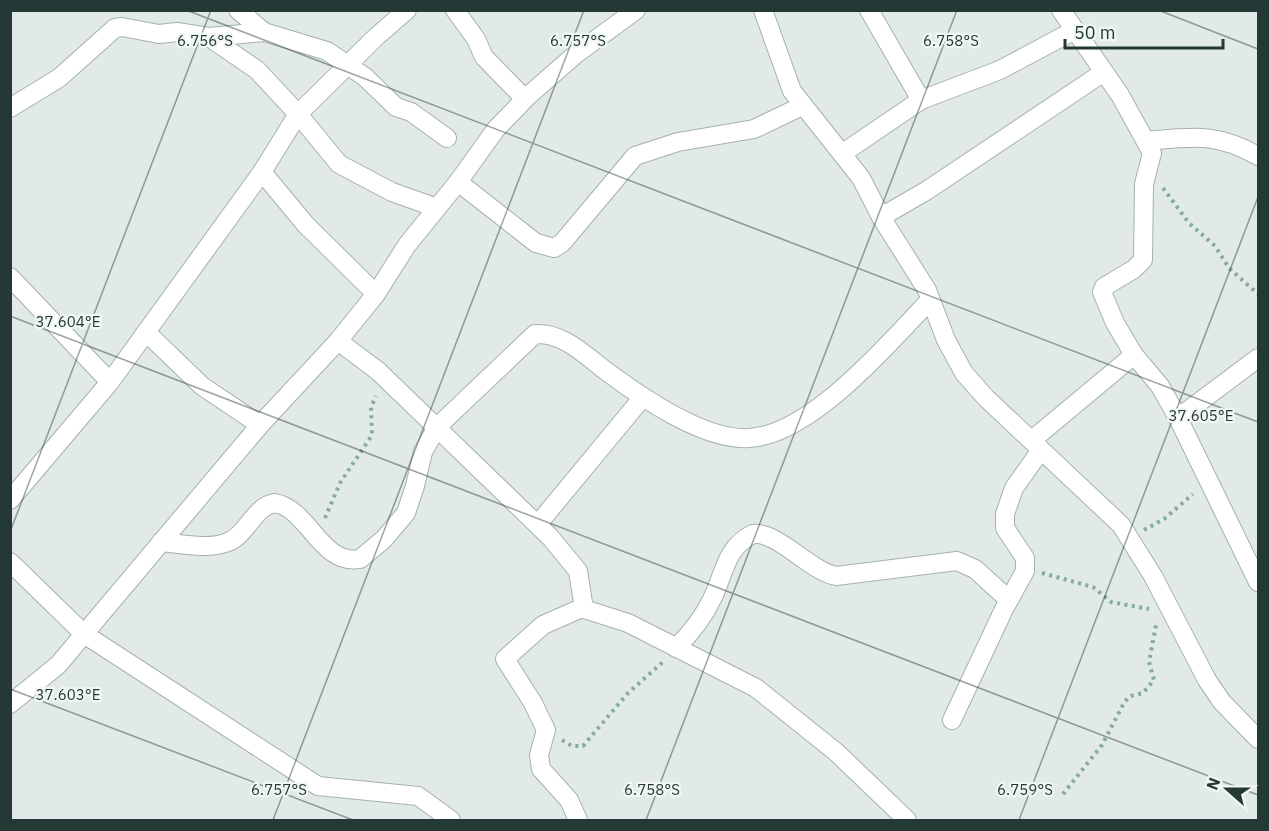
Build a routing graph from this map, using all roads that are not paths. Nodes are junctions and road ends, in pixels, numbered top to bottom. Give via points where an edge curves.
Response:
1 (238, 10) edge
2 (455, 10) edge
3 (636, 10) edge
4 (763, 10) edge
5 (869, 10) edge
6 (1061, 10) edge
7 (403, 11) edge
8 (1075, 30) junction
9 (264, 32) junction
10 (209, 38) junction
11 (346, 66) junction
12 (1104, 72) junction
13 (525, 99) junction
14 (921, 100) junction
15 (802, 106) junction
16 (10, 108) edge
17 (298, 114) junction
18 (447, 138) dead end
19 (1146, 141) junction
20 (843, 153) junction
21 (1258, 156) edge
22 (262, 172) junction
23 (458, 182) junction
24 (437, 208) junction
25 (881, 217) junction
26 (10, 277) edge
27 (376, 294) junction
28 (930, 300) junction
29 (146, 332) junction
30 (338, 341) junction
31 (1134, 355) junction
32 (1258, 358) edge
33 (110, 382) junction
34 (643, 397) junction
35 (1178, 418) junction
36 (260, 425) junction
37 (436, 428) junction
38 (1036, 445) junction
39 (10, 500) edge
40 (538, 524) junction
41 (161, 542) junction
42 (10, 562) edge
43 (1258, 582) edge
44 (1009, 600) junction
45 (584, 607) junction
46 (84, 634) junction
47 (676, 648) junction
48 (10, 704) edge
49 (952, 720) dead end
50 (1258, 739) edge
51 (451, 820) edge
52 (578, 820) edge
53 (907, 820) edge

1 - 9 street
2 - 13 street via 484,57
3 - 13 street via 576,54
4 - 15 street via 787,78
5 - 14 street
6 - 8 street
7 - 11 street
8 - 12 street
8 - 14 street via 1000,70
9 - 10 street
9 - 11 street via 327,51
10 - 16 street via 115,28 59,78
10 - 17 street via 257,70
11 - 17 street
11 - 18 street via 365,77 396,107 411,112
12 - 19 street
12 - 25 street
13 - 23 street via 496,129
14 - 20 street
15 - 20 street
15 - 23 street via 754,129 678,142 635,156 554,248 536,243
17 - 22 street
17 - 24 street via 339,164 392,192
19 - 21 street via 1203,136
19 - 31 street via 1152,154 1144,184 1143,260 1102,289 1115,323
20 - 25 street
22 - 27 street via 306,225
22 - 29 street
23 - 24 street
24 - 27 street via 407,245
25 - 28 street
26 - 33 street
27 - 30 street
28 - 34 street via 834,396 796,421 765,435 726,436
28 - 38 street via 964,373
29 - 33 street
29 - 36 street via 202,386
30 - 36 street
30 - 37 street via 387,380
31 - 35 street
31 - 38 street
32 - 35 street
33 - 39 street
34 - 37 street via 565,341 536,334
34 - 40 street
35 - 43 street
36 - 41 street
37 - 40 street
37 - 41 street via 423,452 406,513 384,539 355,560 343,557 287,507 274,503 229,542
38 - 44 street via 1005,514 1005,528 1025,558 1025,571
38 - 50 street via 1111,513 1130,537 1163,605 1207,680 1227,708
40 - 45 street via 578,571
41 - 46 street
42 - 46 street
44 - 47 street via 975,569 957,561 836,576 768,537 753,534 725,562 712,600
44 - 49 street
45 - 47 street via 628,623
45 - 52 street via 543,625 505,659 546,730 539,755 541,769 569,800
46 - 48 street via 48,674
46 - 51 street via 318,786 418,796
47 - 53 street via 768,696 836,752

